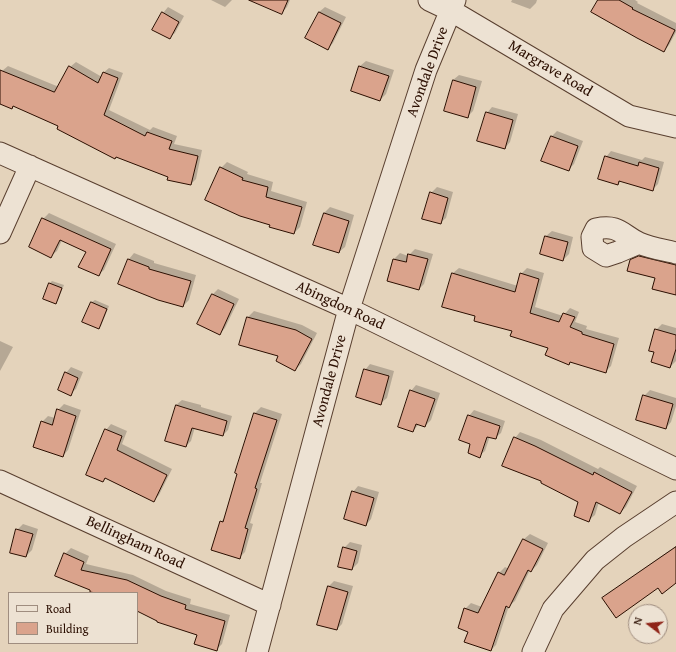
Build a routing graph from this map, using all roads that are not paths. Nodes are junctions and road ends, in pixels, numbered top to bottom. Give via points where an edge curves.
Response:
1 (429, 0) edge
2 (453, 5) edge
3 (676, 127) edge
4 (0, 153) edge
5 (30, 166) junction
6 (0, 233) edge
7 (639, 243) dead end
8 (676, 253) edge
9 (349, 309) junction
10 (676, 469) edge
11 (0, 480) edge
12 (676, 502) edge
13 (270, 604) junction
14 (257, 652) edge
15 (533, 652) edge

1 - 2 street, Margrave Road
2 - 3 street, Margrave Road via 629,116
2 - 9 street, Avondale Drive via 426,70
4 - 5 street, Abingdon Road
5 - 6 street
5 - 9 street, Abingdon Road
7 - 8 street
9 - 10 street, Abingdon Road
9 - 13 street, Avondale Drive
11 - 13 street, Bellingham Road
12 - 15 street via 595,560 553,609
13 - 14 street, Avondale Drive

